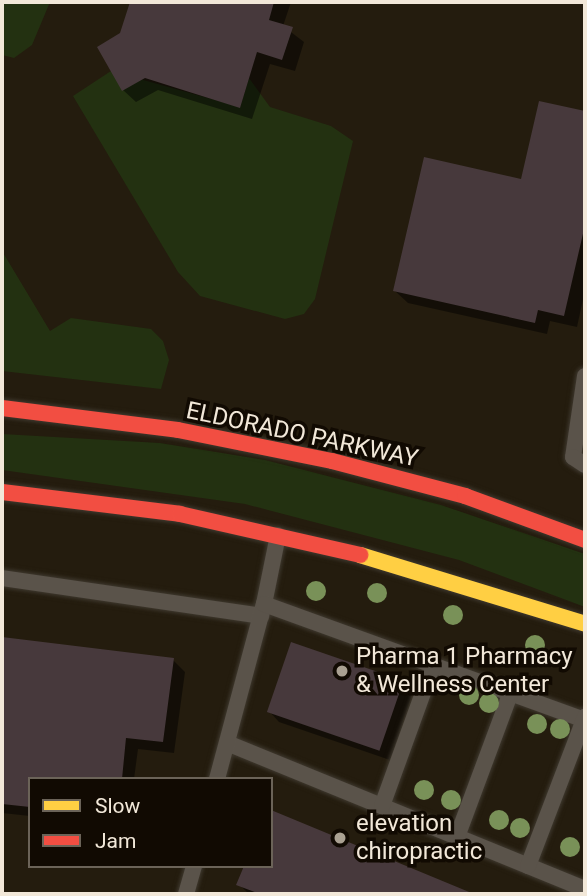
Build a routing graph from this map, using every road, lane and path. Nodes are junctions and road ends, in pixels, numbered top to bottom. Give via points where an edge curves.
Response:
1 (585, 376) edge
2 (2, 408) edge
3 (585, 465) edge
4 (2, 492) edge
5 (278, 535) junction
6 (585, 540) edge
7 (2, 578) edge
8 (263, 610) junction
9 (585, 624) edge
10 (433, 664) junction
11 (511, 692) junction
12 (585, 719) edge
13 (227, 743) junction
14 (218, 777) edge
15 (382, 806) junction
16 (457, 837) junction
17 (528, 866) junction
18 (193, 868) edge
19 (585, 889) edge
20 (186, 894) edge

1 - 3 lane via 573,457
2 - 6 main road, ELDORADO PARKWAY via 178,430 332,461 465,496
4 - 5 main road via 180,514
5 - 8 lane
5 - 9 main road via 354,552
7 - 8 lane
8 - 10 lane
8 - 13 lane
10 - 11 lane
10 - 15 lane
11 - 12 lane
11 - 16 lane
12 - 17 lane
13 - 14 lane
13 - 15 lane
15 - 16 lane
16 - 17 lane
17 - 19 lane
18 - 20 lane

